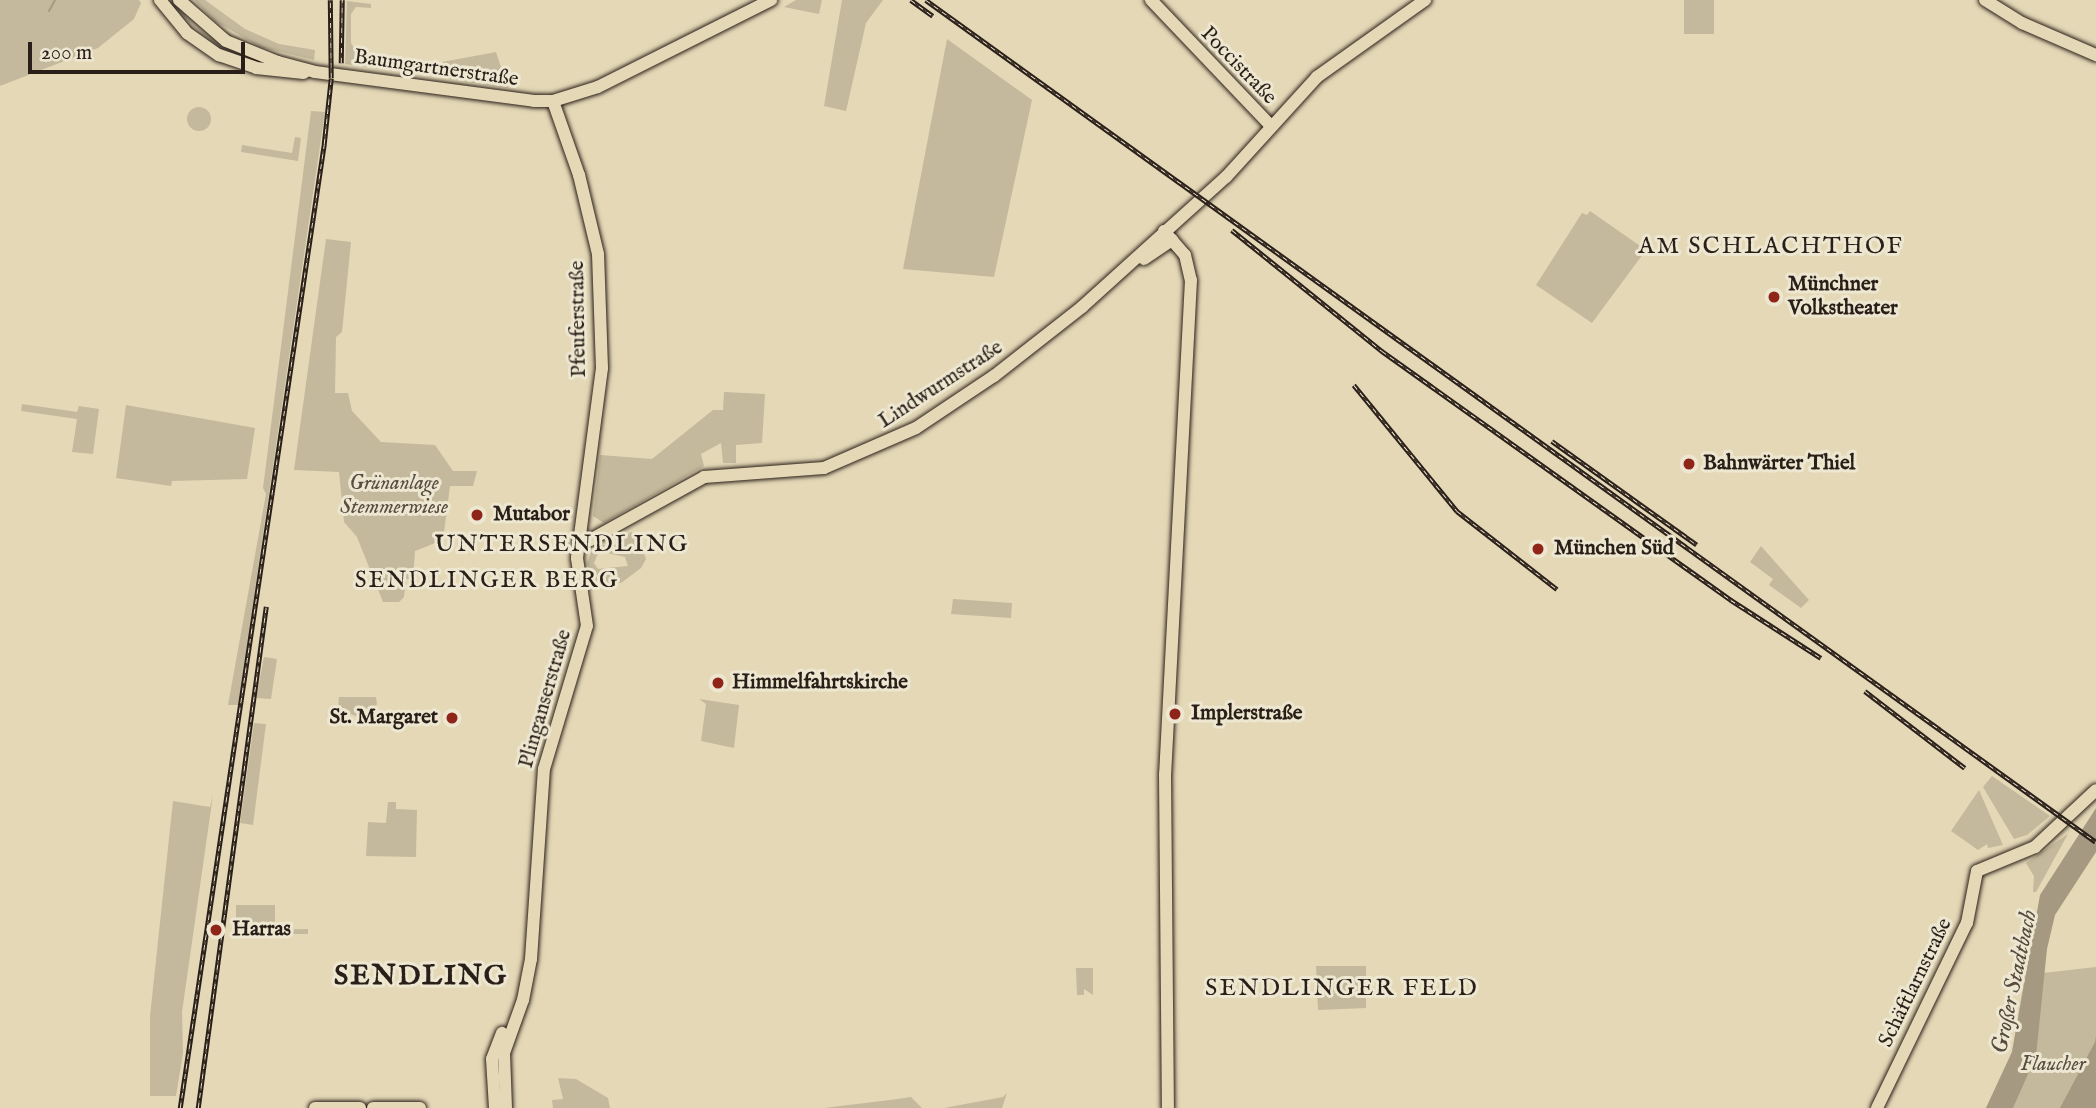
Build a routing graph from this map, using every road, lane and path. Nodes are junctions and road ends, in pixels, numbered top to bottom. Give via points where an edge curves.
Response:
1 (160, 0) edge
2 (771, 0) edge
3 (1151, 0) edge
4 (1425, 0) edge
5 (1985, 0) edge
6 (180, 2) edge
7 (2096, 55) edge
8 (315, 72) junction
9 (553, 100) junction
10 (1271, 126) junction
11 (1170, 238) junction
12 (579, 541) junction
13 (2096, 790) edge
14 (523, 993) junction
15 (402, 1107) edge
16 (315, 1108) edge
17 (360, 1108) edge
18 (373, 1108) edge
19 (420, 1108) edge
20 (495, 1108) edge
21 (506, 1108) edge
22 (1168, 1108) edge
23 (1877, 1108) edge

1 - 8 main road, Baumgartnerstraße via 196,40 237,63 294,74
2 - 9 main road, Baumgartnerstraße via 607,83
3 - 10 main road, Poccistraße
4 - 10 main road, Lindwurmstraße via 1317,78
5 - 7 main road via 2022,23
6 - 8 main road, Baumgartnerstraße via 237,47
8 - 9 main road, Baumgartnerstraße via 519,100
9 - 12 main road, Pfeuferstraße via 584,191 601,297 601,368
10 - 11 main road, Lindwurmstraße
11 - 12 main road, Lindwurmstraße via 994,376 884,446 824,468 704,477 590,540
11 - 22 main road via 1189,269 1165,774
12 - 14 main road, Plinganserstraße via 587,626 544,766 531,959
13 - 23 main road, Schäftlarnstraße via 2035,847 1977,872 1967,923
14 - 20 main road, Plinganserstraße via 492,1059
14 - 21 main road, Plinganserstraße via 504,1053
15 - 18 main road
15 - 19 main road
16 - 17 main road

